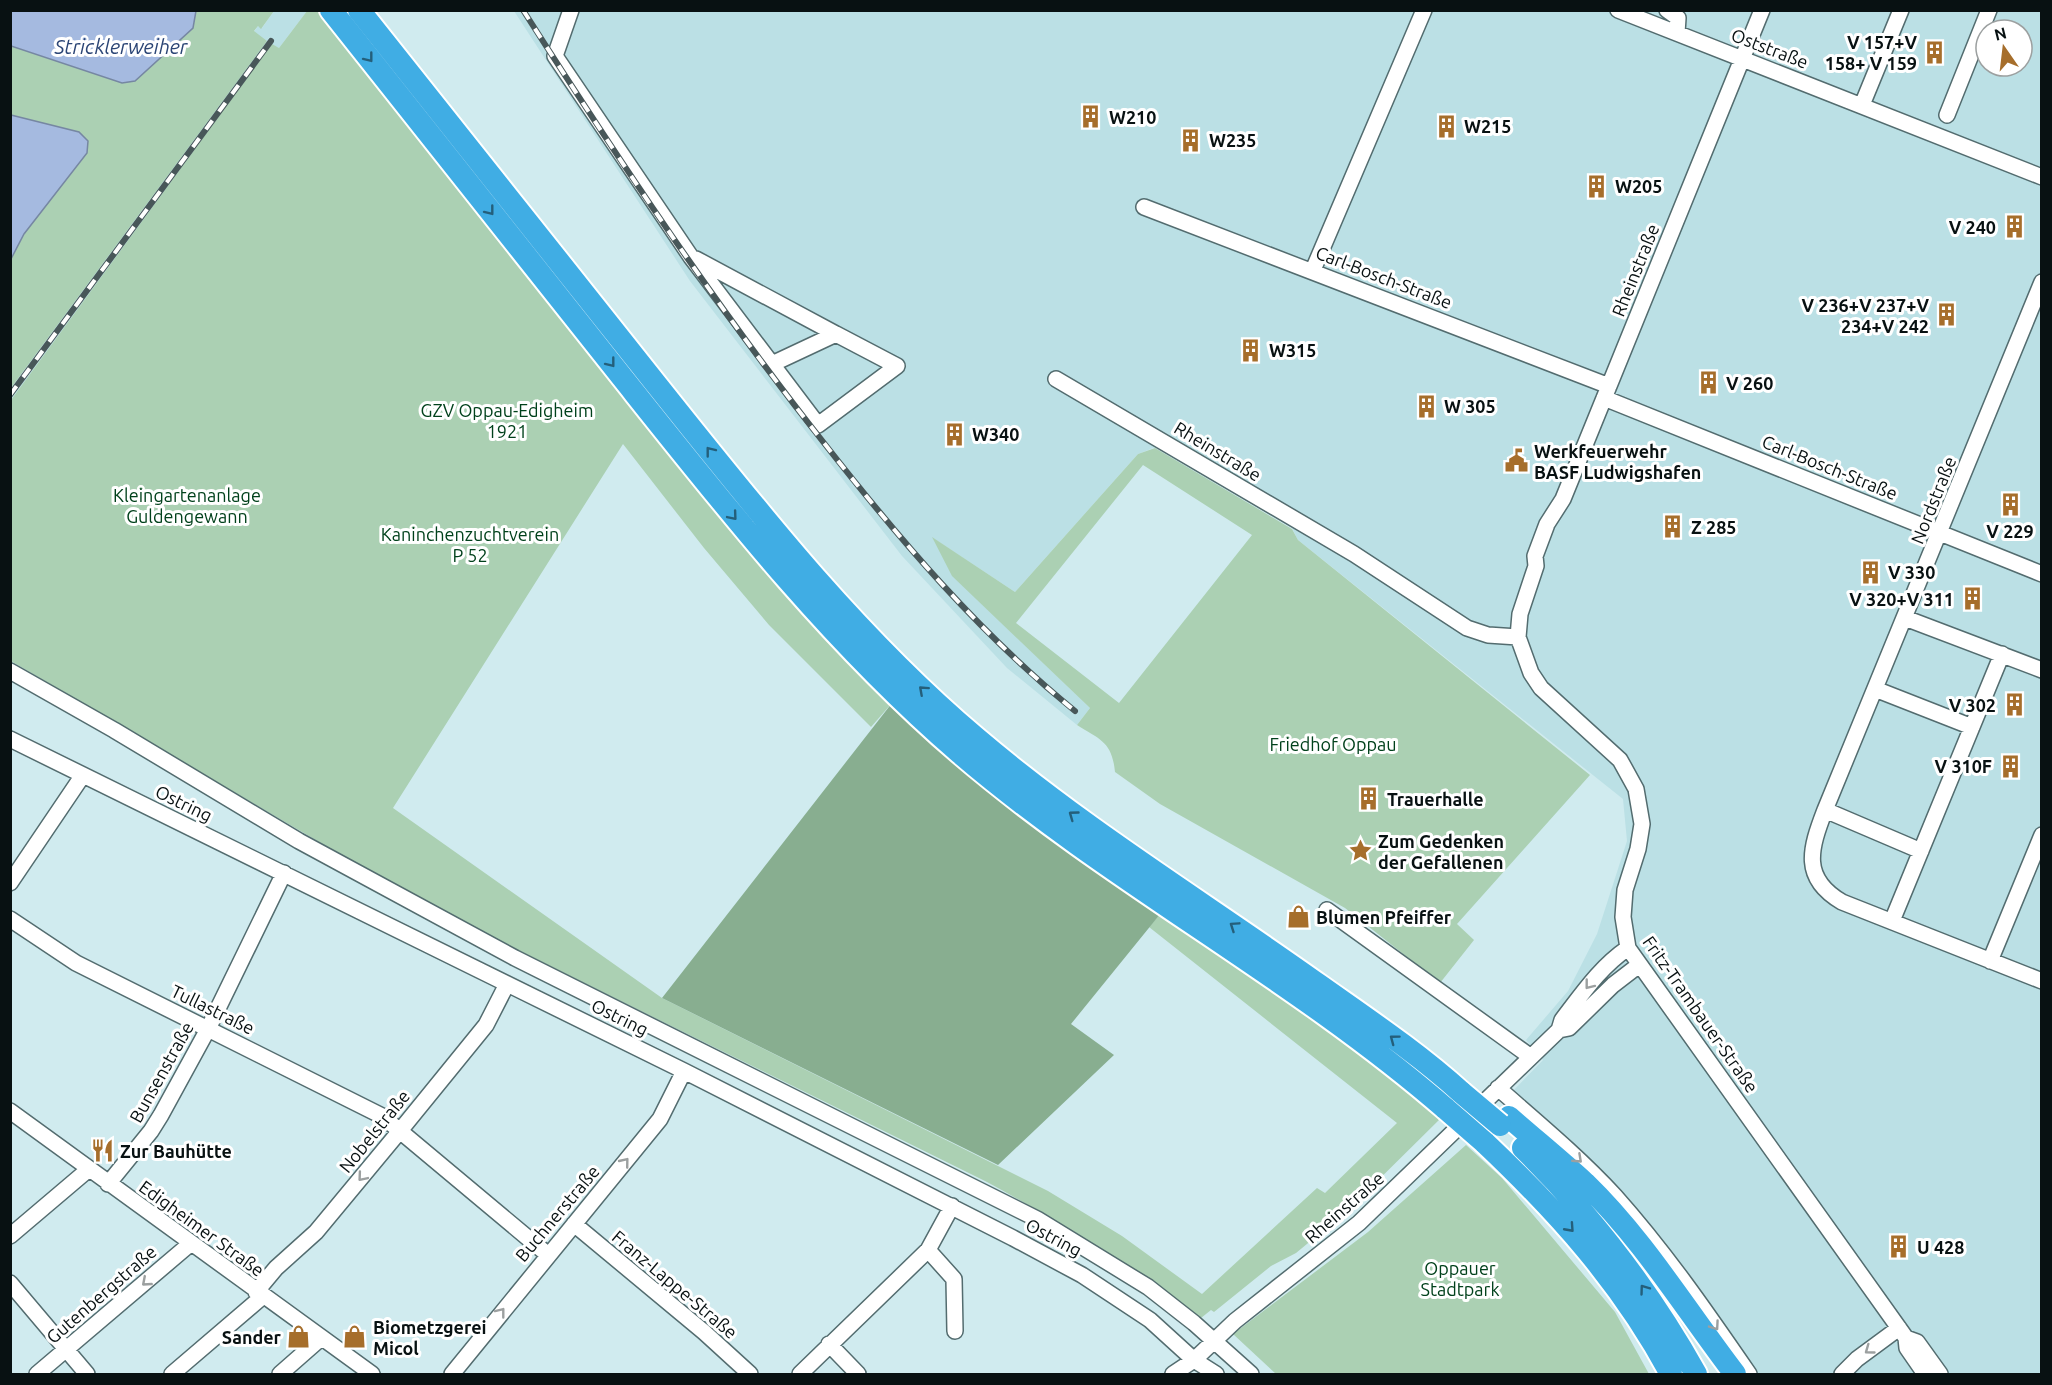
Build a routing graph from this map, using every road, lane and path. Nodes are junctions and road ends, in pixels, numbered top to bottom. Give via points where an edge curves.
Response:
1 (359, 10) edge
2 (571, 10) edge
3 (1425, 10) edge
4 (1618, 10) edge
5 (1667, 10) edge
6 (1762, 10) edge
7 (1901, 10) edge
8 (1989, 10) edge
9 (332, 11) edge
10 (1677, 33) junction
11 (1743, 58) junction
12 (1862, 105) junction
13 (1947, 115) dead end
14 (2042, 177) edge
15 (1144, 207) dead end
16 (691, 257) junction
17 (1313, 270) junction
18 (2042, 282) edge
19 (836, 334) junction
20 (772, 364) junction
21 (1056, 380) dead end
22 (1607, 392) junction
23 (1940, 533) junction
24 (1545, 543) joint
25 (2042, 574) edge
26 (1905, 618) junction
27 (1518, 637) junction
28 (2002, 654) junction
29 (2042, 670) edge
30 (10, 671) edge
31 (1875, 689) junction
32 (1972, 727) junction
33 (10, 739) edge
34 (82, 775) junction
35 (1825, 810) junction
36 (2042, 835) edge
37 (1921, 851) junction
38 (284, 873) junction
39 (10, 883) edge
40 (1327, 910) dead end
41 (10, 919) edge
42 (1892, 921) junction
43 (1628, 948) junction
44 (1990, 961) junction
45 (1639, 965) junction
46 (2042, 981) edge
47 (507, 984) junction
48 (208, 1029) junction
49 (1559, 1030) junction
50 (1531, 1057) junction
51 (684, 1071) junction
52 (1498, 1088) junction
53 (10, 1111) edge
54 (1504, 1121) junction
55 (399, 1131) junction
56 (89, 1169) junction
57 (108, 1184) junction
58 (951, 1206) junction
59 (574, 1224) junction
60 (10, 1236) edge
61 (190, 1244) junction
62 (928, 1250) junction
63 (547, 1254) junction
64 (10, 1283) edge
65 (259, 1294) junction
66 (955, 1331) dead end
67 (1903, 1333) junction
68 (321, 1338) junction
69 (1214, 1340) junction
70 (829, 1344) junction
71 (67, 1351) junction
72 (1194, 1360) junction
73 (1730, 1370) edge
74 (38, 1374) edge
75 (87, 1374) edge
76 (172, 1374) edge
77 (279, 1374) edge
78 (372, 1374) edge
79 (452, 1374) edge
80 (750, 1374) edge
81 (800, 1374) edge
82 (858, 1374) edge
83 (1173, 1374) edge
84 (1216, 1374) edge
85 (1251, 1374) edge
86 (1671, 1374) edge
87 (1696, 1374) edge
88 (1749, 1374) edge
89 (1842, 1374) edge
90 (1925, 1374) edge
91 (1940, 1374) edge

54 -> 1 highway, bridge via 1466,1089 1053,800 975,738 904,673 836,602 729,476
2 - 16 street via 555,56
3 - 17 street
4 - 10 street, Oststraße
5 - 10 street via 1678,18
6 - 11 street, Rheinstraße
7 - 12 street
8 - 13 street
9 -> 86 highway, bridge via 724,505 822,619 890,689 961,754 1041,818 1331,1019 1413,1080 1484,1142 1583,1243 1635,1314
10 - 11 street, Oststraße
11 - 12 street, Oststraße
11 - 22 street, Rheinstraße
12 - 14 street, Oststraße
15 - 17 street, Carl-Bosch-Straße
16 - 19 street
16 - 20 street
17 - 22 street, Carl-Bosch-Straße
18 - 23 street, Nordstraße
19 - 20 street
19 - 20 street via 897,366 818,424
21 - 27 street, Rheinstraße via 1354,554 1467,628 1488,635
22 - 23 street, Carl-Bosch-Straße
22 - 24 street, Rheinstraße via 1558,512 1556,526
23 - 25 street, Carl-Bosch-Straße
23 - 26 street, Nordstraße
24 - 27 street, Fritz-Trambauer-Straße via 1520,614
26 - 28 street
26 - 31 street, Nordstraße
27 - 43 street, Fritz-Trambauer-Straße via 1541,688 1620,760 1636,789 1642,824 1625,890 1623,917
28 - 29 street
28 - 32 street
30 - 69 street via 299,842 515,958 1038,1219 1148,1287
31 - 32 street
31 - 35 street, Nordstraße
32 - 37 street
33 - 34 street, Ostring
34 - 38 street, Ostring
34 - 39 street
35 - 37 street
35 - 42 street, Nordstraße via 1811,867 1828,894
36 - 44 street
37 - 42 street
38 - 47 street, Ostring
38 - 48 street, Bunsenstraße
40 - 50 street
41 - 48 street, Tullastraße via 76,963
42 - 44 street
43 - 45 street, Fritz-Trambauer-Straße
43 -> 49 street, Rheinstraße via 1608,961 1562,1020
44 - 46 street
45 - 49 street, Rheinstraße via 1569,1028
45 - 67 street, Fritz-Trambauer-Straße
47 - 51 street, Ostring
47 - 55 street, Nobelstraße via 486,1024
48 - 55 street, Tullastraße via 382,1116
48 - 57 street, Bunsenstraße via 151,1131
49 - 50 street, Rheinstraße
50 - 52 street, Rheinstraße
51 - 58 street, Ostring
59 -> 51 street, Buchnerstraße via 660,1119
52 - 69 street, Rheinstraße via 1359,1223
52 -> 88 street via 1585,1165 1628,1213 1691,1290
53 - 56 street, Edigheimer Straße
54 - 73 highway via 1586,1184 1652,1261
87 -> 54 highway via 1655,1305 1603,1234
55 - 63 street, Tullastraße
55 -> 65 street, Nobelstraße via 316,1232 276,1268
56 - 57 street, Edigheimer Straße
56 - 60 street
57 - 61 street, Edigheimer Straße
58 - 62 street
58 - 72 street, Ostring via 1082,1275 1150,1320
59 - 63 street, Buchnerstraße
59 - 80 street, Franz-Lappe-Straße
61 - 65 street, Edigheimer Straße
61 -> 71 street, Gutenbergstraße
62 - 66 street via 954,1279
62 - 70 street
79 -> 63 street, Buchnerstraße
64 - 71 street
65 - 68 street, Edigheimer Straße
65 - 76 street, Nobelstraße
67 -> 89 street via 1857,1359
67 - 90 street, Fritz-Trambauer-Straße via 1907,1348
67 - 91 street, Fritz-Trambauer-Straße via 1917,1342
68 - 77 street
68 - 78 street, Edigheimer Straße
69 - 72 street, Rheinstraße
69 - 85 street
70 - 81 street
70 - 82 street
71 - 74 street, Gutenbergstraße
71 - 75 street
72 - 83 street, Rheinstraße
72 - 84 street, Ostring

